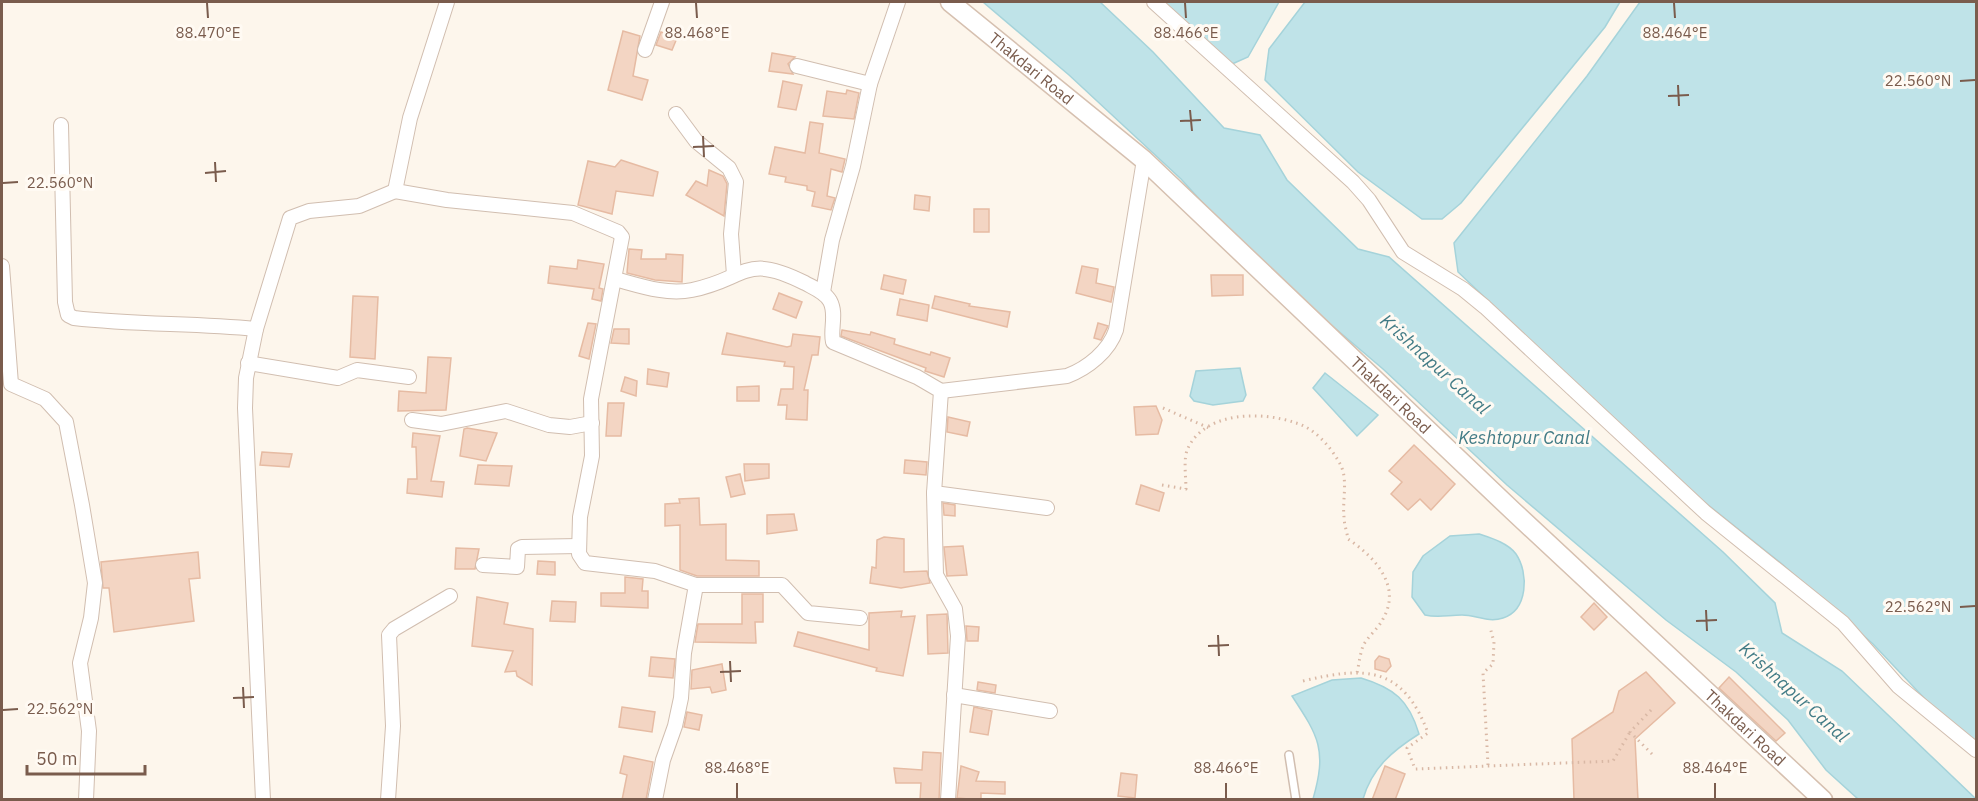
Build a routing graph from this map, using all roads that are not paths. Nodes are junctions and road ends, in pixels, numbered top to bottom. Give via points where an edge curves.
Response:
1 (447, 2) edge
2 (662, 2) edge
3 (898, 2) edge
4 (950, 2) edge
5 (1154, 2) edge
6 (645, 50) dead end
7 (797, 66) dead end
8 (870, 84) junction
9 (676, 114) dead end
10 (61, 125) dead end
11 (1144, 160) junction
12 (395, 191) junction
13 (2, 266) edge
14 (734, 275) junction
15 (615, 279) junction
16 (823, 292) junction
17 (256, 329) junction
18 (248, 363) junction
19 (409, 377) dead end
20 (941, 391) junction
21 (412, 420) dead end
22 (592, 423) junction
23 (934, 493) junction
24 (1047, 508) dead end
25 (579, 546) junction
26 (483, 565) dead end
27 (696, 585) junction
28 (450, 596) dead end
29 (860, 618) dead end
30 (954, 695) junction
31 (1050, 711) dead end
32 (1977, 750) edge
33 (1289, 755) dead end
34 (86, 800) edge
35 (263, 800) edge
36 (388, 800) edge
37 (655, 800) edge
38 (948, 800) edge
39 (1296, 800) edge
40 (1823, 800) edge

1 - 12 street via 410,118
2 - 6 street
3 - 8 street
4 - 11 street, Thakdari Road
5 - 32 street via 1353,182 1403,252 1485,307 1706,513 1843,623 1898,686
7 - 8 street
8 - 16 street
9 - 14 street via 696,141 729,168 736,182 731,234
10 - 17 street via 68,315 125,324 202,323
11 - 20 street via 1116,330 1107,348 1080,371 1067,376
11 - 40 street, Thakdari Road
12 - 15 street via 573,213 622,237
12 - 17 street via 359,206 309,211 290,218
13 - 34 street via 10,384 45,399 66,422 95,583 80,663 89,731
14 - 15 street via 693,290 662,292
14 - 16 street via 767,268
15 - 22 street via 593,380
16 - 20 street via 833,309 833,342
17 - 18 street
18 - 19 street via 338,378 357,370
18 - 35 street via 245,408
20 - 23 street
21 - 22 street via 441,424 506,411 549,425
22 - 25 street via 592,456 580,517
23 - 24 street
23 - 30 street via 936,575 957,616
25 - 26 street via 522,547 518,549 517,567
25 - 27 street via 585,563 655,572
27 - 29 street via 782,585 808,613
27 - 37 street via 681,698
28 - 36 street via 388,635 393,726
30 - 31 street
30 - 38 street
33 - 39 lane

